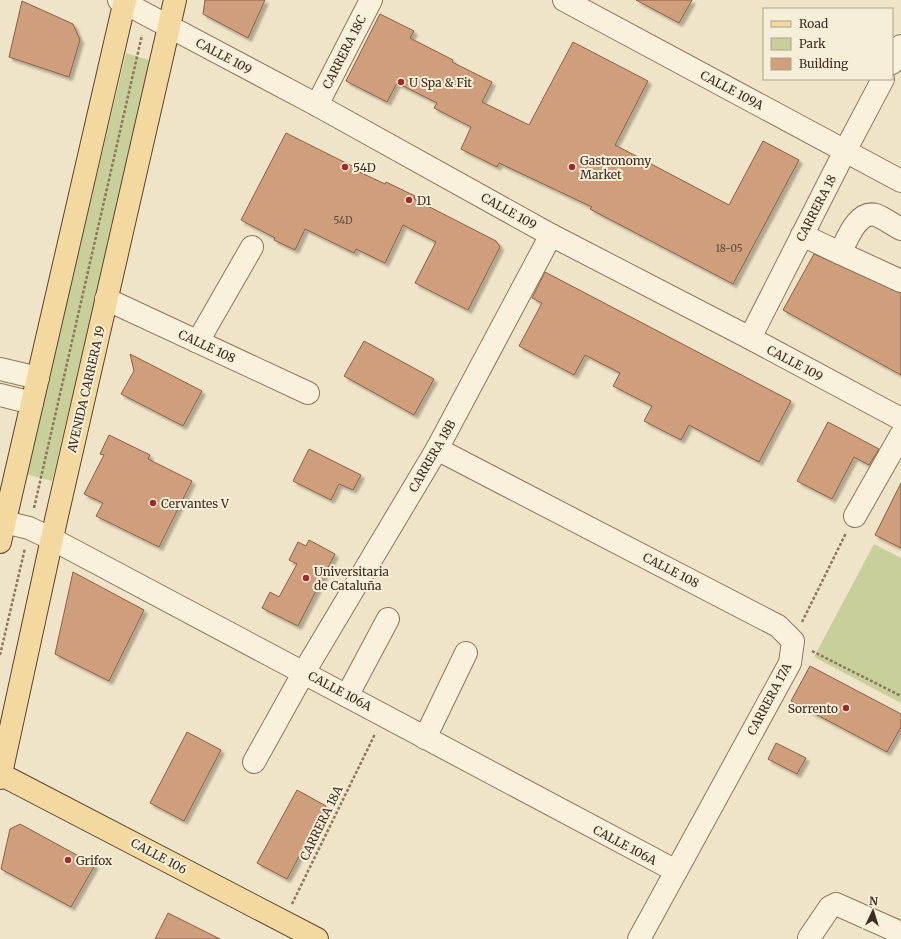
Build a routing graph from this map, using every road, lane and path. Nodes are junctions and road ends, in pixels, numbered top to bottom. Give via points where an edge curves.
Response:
1 (176, 0) edge
2 (371, 0) edge
3 (564, 0) edge
4 (122, 1) edge
5 (146, 15) junction
6 (169, 27) junction
7 (901, 46) edge
8 (893, 61) edge
9 (883, 80) edge
10 (317, 105) junction
11 (845, 151) junction
12 (901, 181) edge
13 (901, 229) edge
14 (551, 235) junction
15 (802, 235) junction
16 (252, 247) dead end
17 (840, 253) junction
18 (901, 281) edge
19 (106, 299) junction
20 (750, 338) junction
21 (196, 341) junction
22 (0, 369) edge
23 (38, 378) junction
24 (308, 394) dead end
25 (0, 395) edge
26 (32, 403) junction
27 (901, 419) edge
28 (901, 435) edge
29 (437, 449) junction
30 (855, 516) joint
31 (2, 528) edge
32 (29, 528) junction
33 (52, 539) junction
34 (388, 619) dead end
35 (793, 641) junction
36 (466, 654) dead end
37 (0, 655) edge
38 (304, 672) junction
39 (347, 696) junction
40 (901, 696) edge
41 (384, 715) junction
42 (425, 738) junction
43 (254, 762) dead end
44 (0, 776) edge
45 (676, 871) junction
46 (283, 921) junction
47 (901, 933) edge
48 (809, 938) dead end
49 (317, 939) edge
50 (639, 939) edge

1 - 6 main road, AVENIDA CARRERA 19
2 - 10 street, CARRERA 18C
3 - 11 street, CALLE 109A
4 - 5 street, CALLE 109
4 - 23 main road
5 - 6 street, CALLE 109
5 - 32 path
6 - 10 street, CALLE 109
6 - 19 main road, AVENIDA CARRERA 19
7 - 8 street
9 - 11 street, CARRERA 18
10 - 14 street, CALLE 109
11 - 12 street, CALLE 109A
11 - 15 street, CARRERA 18
13 - 17 street via 867,214 860,218
14 - 20 street, CALLE 109
14 - 29 street, CARRERA 18B
15 - 17 street
15 - 20 street, CARRERA 18
16 - 21 street
17 - 18 street
19 - 21 street, CALLE 108
19 - 33 main road, AVENIDA CARRERA 19
20 - 27 street, CALLE 109
21 - 24 street, CALLE 108
22 - 23 street
23 - 26 main road
25 - 26 street
26 - 31 main road
28 - 30 street
29 - 35 street, CALLE 108 via 778,626
29 - 38 street, CARRERA 18B
30 - 35 path
31 - 32 street, CALLE 106A
32 - 33 street, CALLE 106A
32 - 37 path
33 - 38 street, CALLE 106A
33 - 44 main road, AVENIDA CARRERA 19
34 - 39 street
35 - 40 path
35 - 45 street, CARRERA 17A via 790,663
36 - 42 street
38 - 39 street, CALLE 106A
38 - 43 street, CARRERA 18B
39 - 41 street, CALLE 106A
41 - 42 street, CALLE 106A
41 - 46 path, CARRERA 18A
42 - 45 street, CALLE 106A
44 - 46 main road, CALLE 106
45 - 50 street, CARRERA 17A
46 - 49 main road, CALLE 106
47 - 48 street via 836,904 830,907

